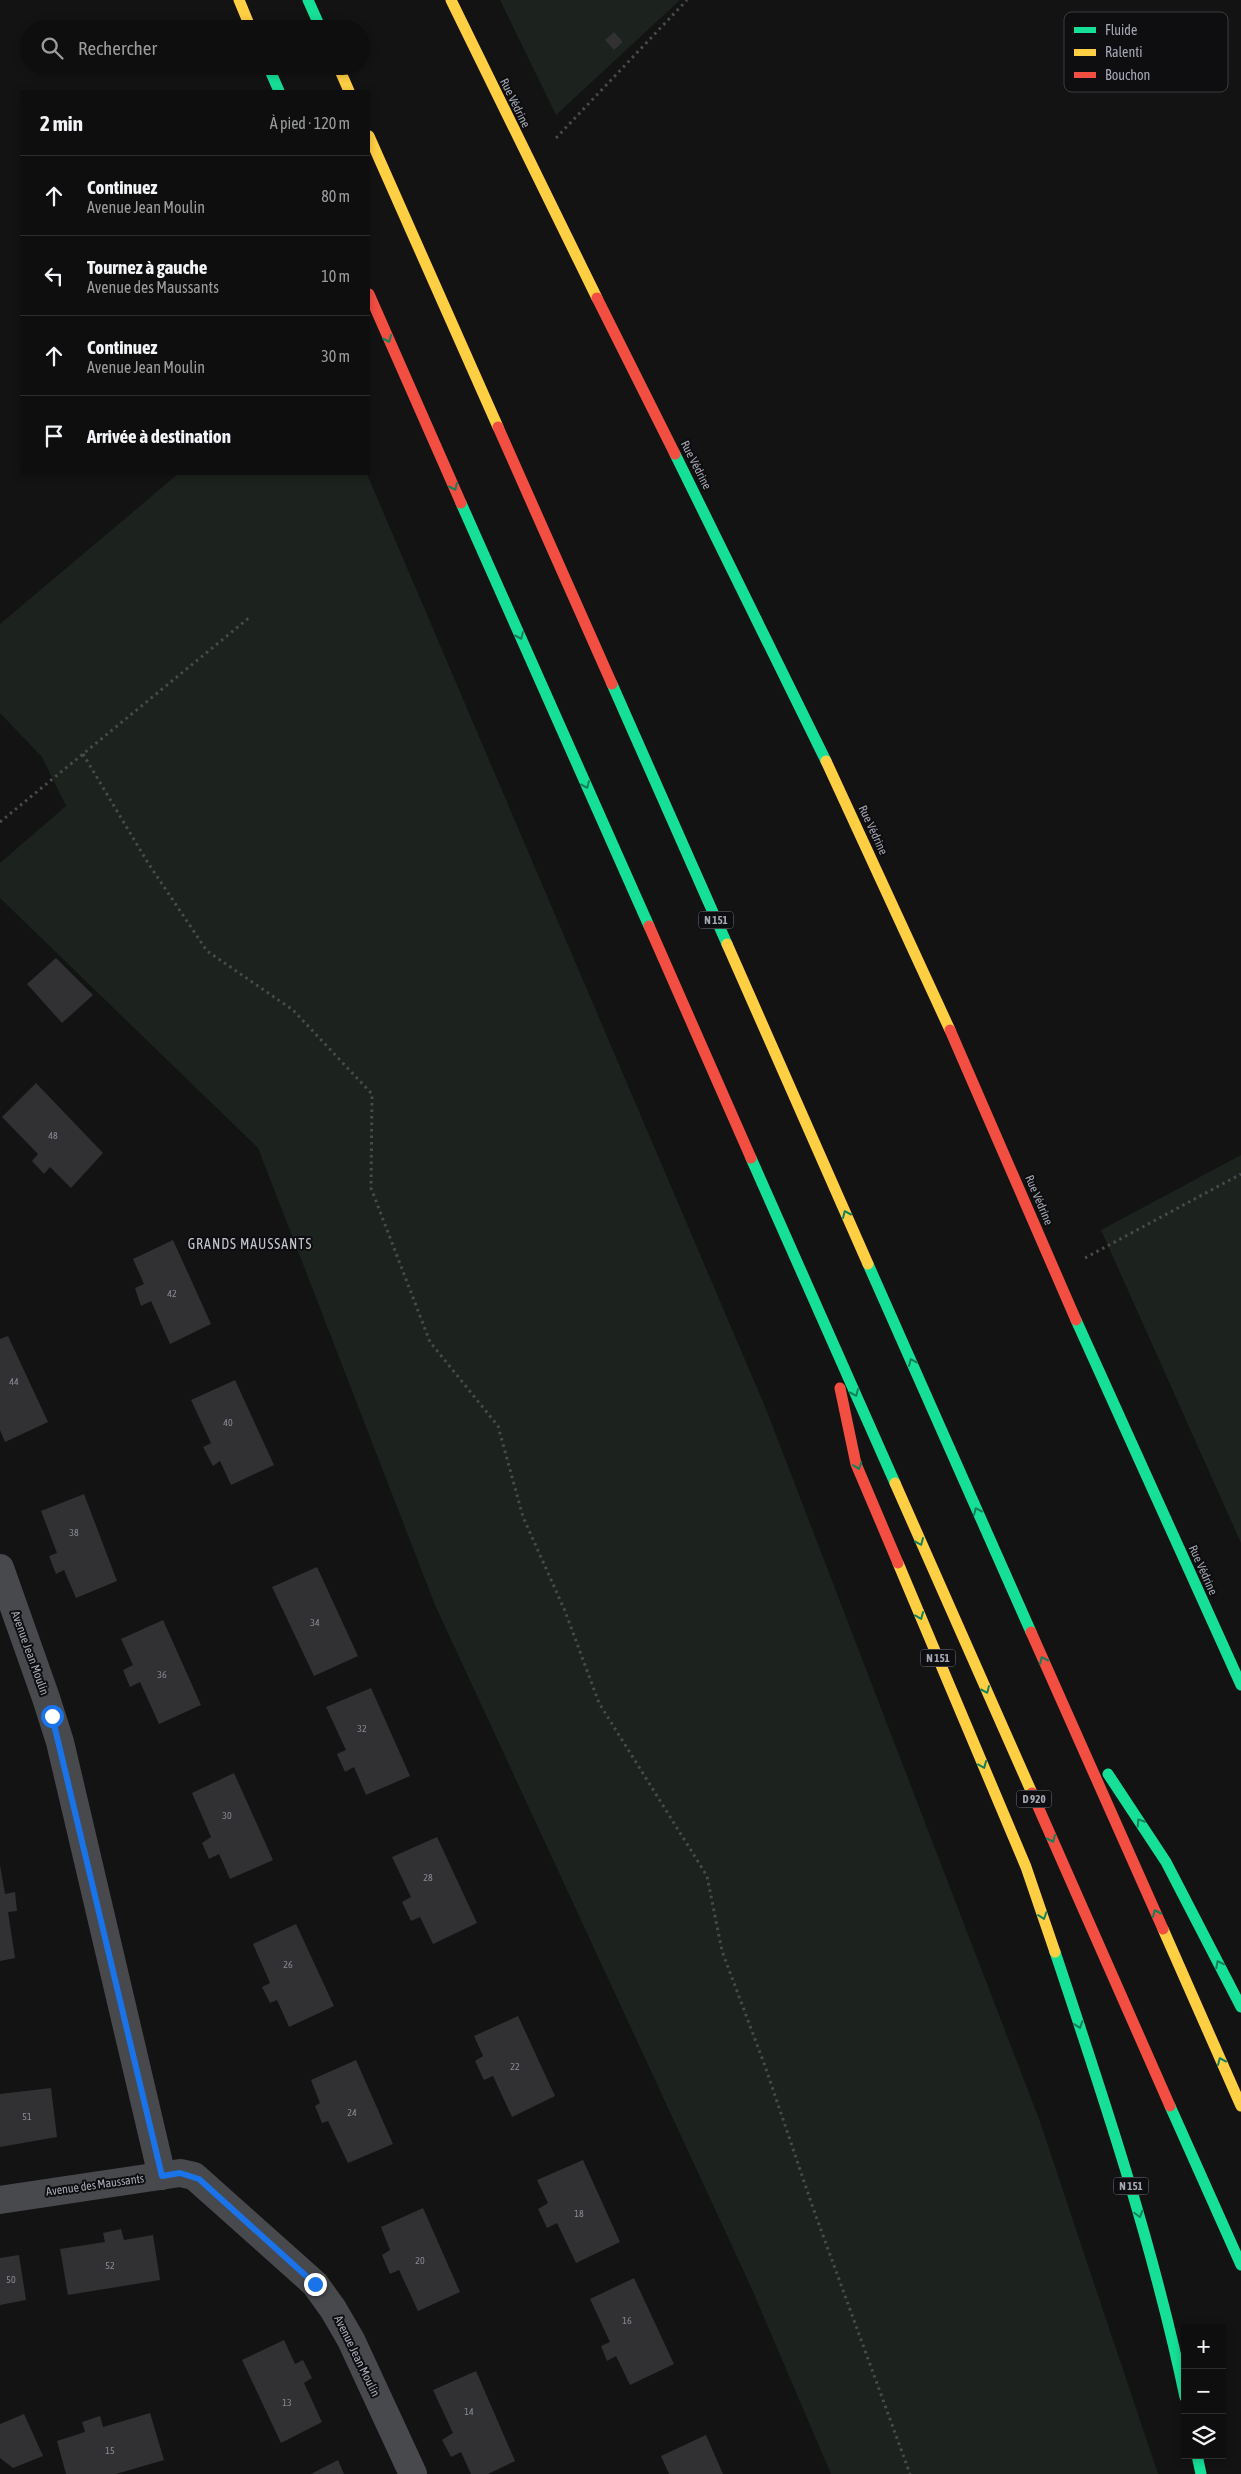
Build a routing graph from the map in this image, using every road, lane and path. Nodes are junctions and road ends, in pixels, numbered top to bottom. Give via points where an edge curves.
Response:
1 (239, 0) edge
2 (308, 0) edge
3 (451, 0) edge
4 (687, 0) edge
5 (247, 20) edge
6 (317, 20) edge
7 (272, 75) edge
8 (342, 75) edge
9 (279, 90) edge
10 (349, 90) edge
11 (370, 138) edge
12 (530, 165) junction
13 (370, 296) edge
14 (250, 617) dead end
15 (83, 754) junction
16 (0, 822) edge
17 (1241, 1174) edge
18 (1055, 1273) junction
19 (828, 1333) junction
20 (0, 1568) edge
21 (12, 1636) edge
22 (1241, 1685) edge
23 (1063, 1704) junction
24 (1241, 2007) edge
25 (1241, 2106) edge
26 (190, 2175) joint
27 (162, 2176) junction
28 (0, 2200) edge
29 (1241, 2265) edge
30 (1181, 2378) edge
31 (1198, 2459) edge
32 (412, 2474) edge
33 (910, 2474) edge
34 (1201, 2474) edge

1 - 5 main road
2 - 6 main road
3 - 12 main road, Rue Védrine
4 - 12 path
7 - 9 main road
8 - 10 main road
23 -> 11 main road, N 151
12 - 18 main road, Rue Védrine via 802,708 980,1095
13 -> 19 main road, N 151
14 - 15 path
15 - 16 path
15 - 33 path via 148,863 207,951 293,1010 372,1094 371,1188 430,1342 498,1426 523,1517 565,1611 599,1703 707,1876 722,1951
17 - 18 path
18 - 22 main road, Rue Védrine
19 -> 29 main road, D 920
19 -> 30 main road, N 151 via 856,1464 1026,1867 1118,2140 1170,2326
20 - 21 street, Avenue Jean Moulin
21 - 27 street, Avenue Jean Moulin via 60,1742
24 -> 23 main road via 1166,1862
25 -> 23 main road
26 - 27 street, Avenue des Maussants
26 - 32 street, Avenue Jean Moulin via 199,2179 315,2284 351,2340
27 - 28 street, Avenue des Maussants
31 - 34 main road

